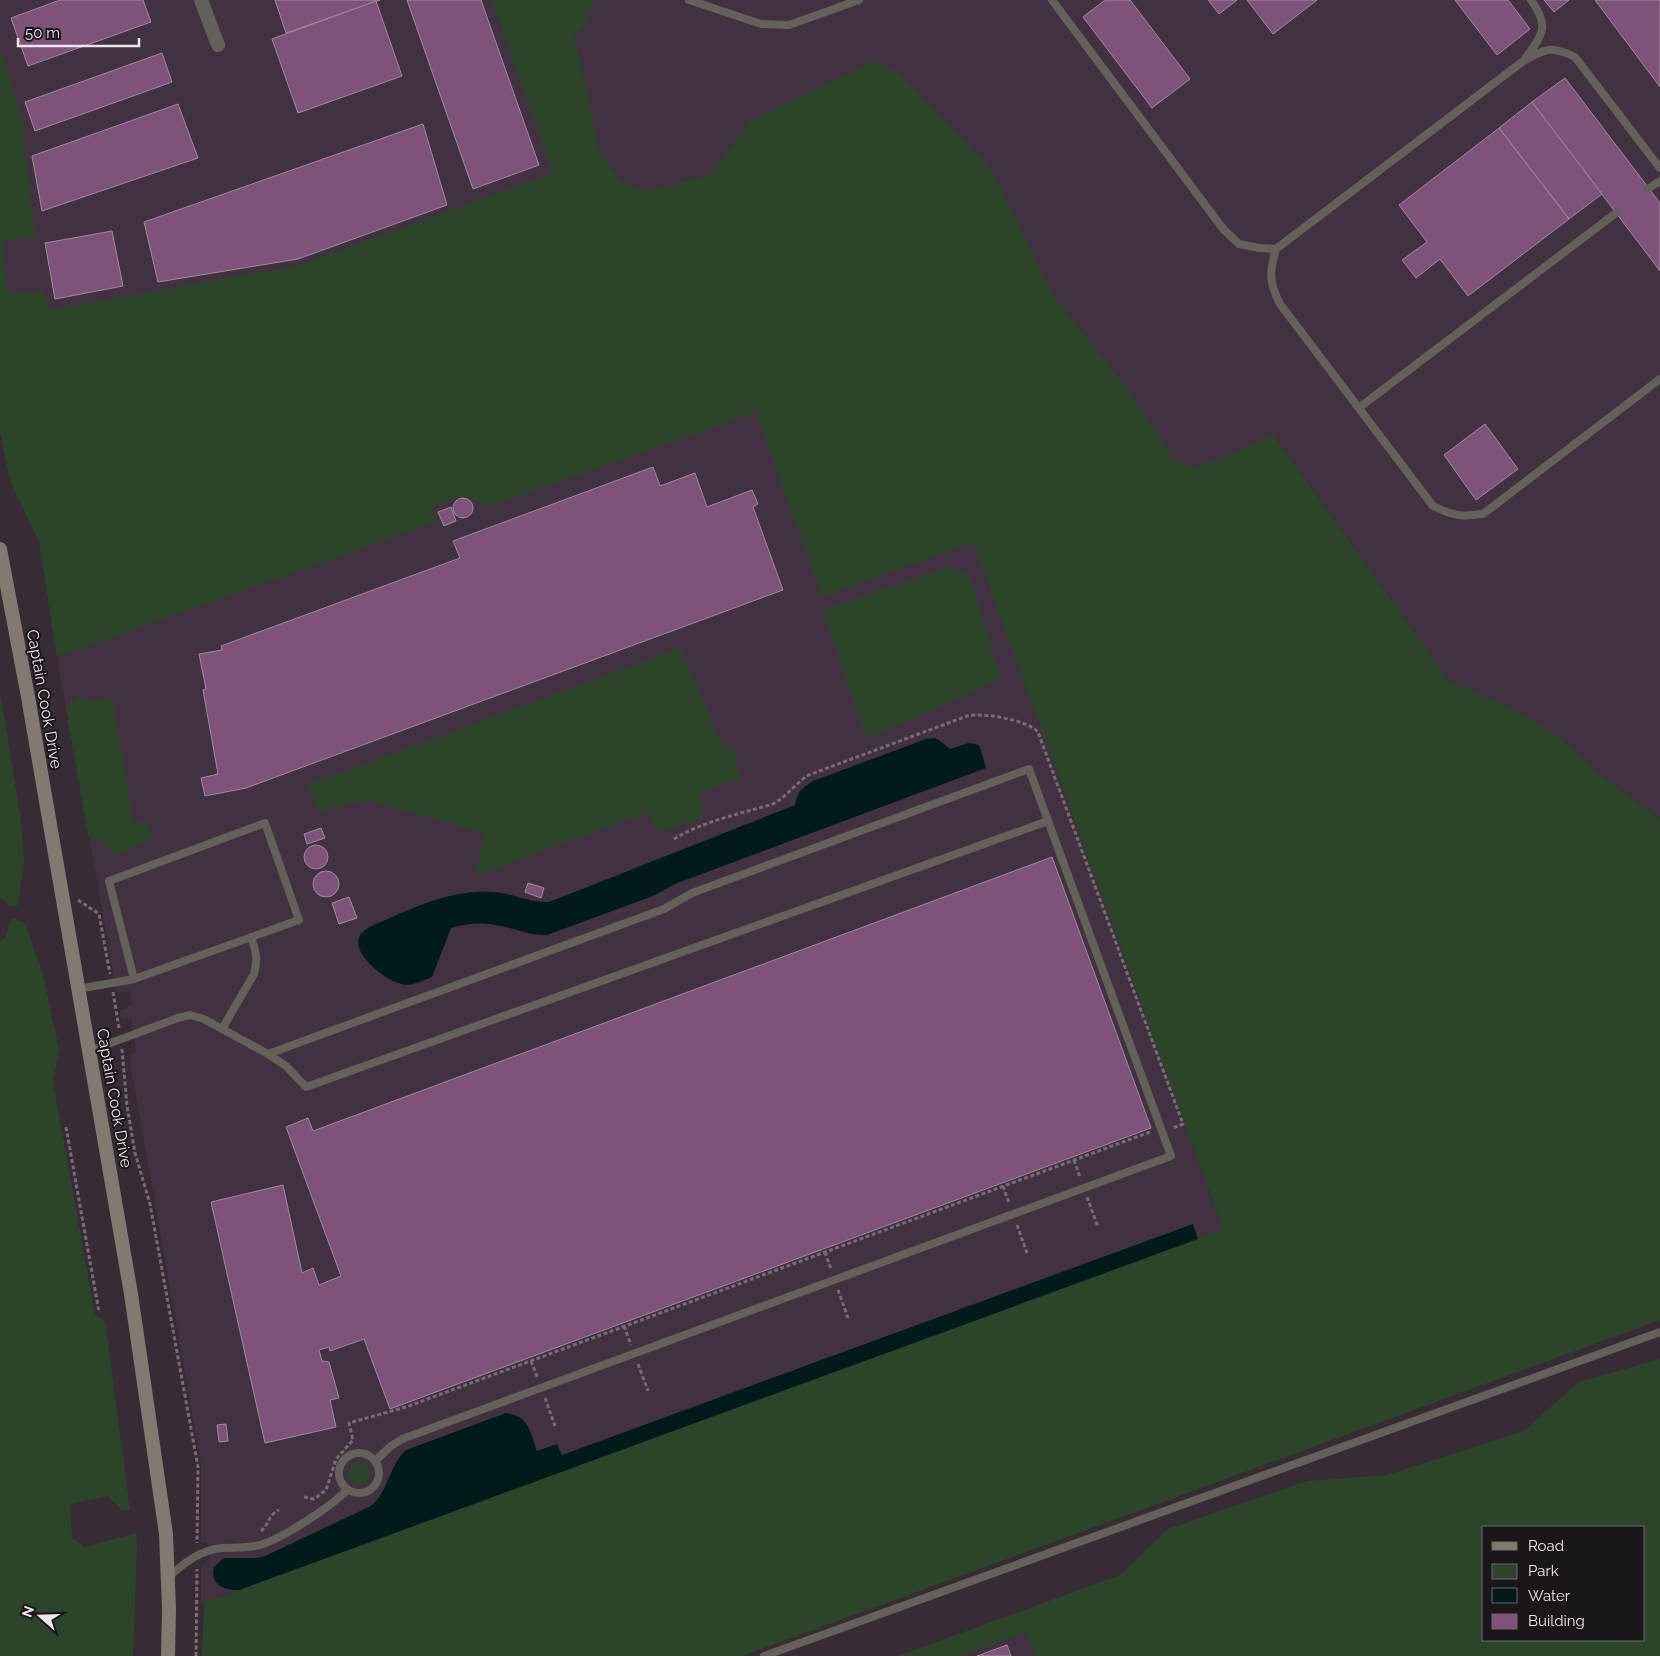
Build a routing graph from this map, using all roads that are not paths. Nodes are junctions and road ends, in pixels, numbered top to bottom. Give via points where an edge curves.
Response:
1 (201, 0) edge
2 (689, 0) edge
3 (859, 0) edge
4 (1052, 0) edge
5 (1531, 0) edge
6 (218, 45) dead end
7 (1522, 62) junction
8 (1660, 168) edge
9 (1660, 181) edge
10 (1649, 188) dead end
11 (1616, 213) dead end
12 (1276, 249) junction
13 (1660, 379) edge
14 (1360, 408) junction
15 (0, 549) edge
16 (1048, 821) junction
17 (251, 938) junction
18 (134, 978) junction
19 (78, 990) junction
20 (222, 1029) junction
21 (89, 1051) junction
22 (268, 1054) junction
23 (1660, 1332) edge
24 (375, 1461) junction
25 (347, 1490) junction
26 (168, 1578) junction
27 (168, 1656) edge
28 (764, 1656) edge

1 - 6 street
2 - 3 lane via 761,24 789,25
4 - 12 lane via 1224,230 1239,244
5 - 7 lane via 1543,25 1540,39
7 - 8 lane via 1543,50 1562,51 1575,58
7 - 12 lane
9 - 10 lane
11 - 14 lane
12 - 14 lane via 1271,267 1272,288 1280,304
13 - 14 lane via 1483,514 1467,516 1452,515 1433,506
15 - 19 main road, Captain Cook Drive
16 - 22 lane via 306,1087 286,1066
16 - 22 lane via 1029,769 692,893 664,909
16 - 24 lane via 1171,1156 402,1439
17 - 18 lane
17 - 18 lane via 299,920 265,823 109,881
17 - 20 lane via 257,954 254,974
18 - 19 lane
19 - 21 main road, Captain Cook Drive
20 - 21 lane via 190,1015
20 - 22 lane
21 - 26 main road, Captain Cook Drive via 133,1305 166,1534
23 - 28 lane
24 - 25 lane via 379,1477 374,1488 358,1494
24 - 25 lane via 359,1453 343,1462 340,1480
25 - 26 lane via 338,1500 262,1545 220,1548 197,1556
26 - 27 main road, Captain Cook Drive

